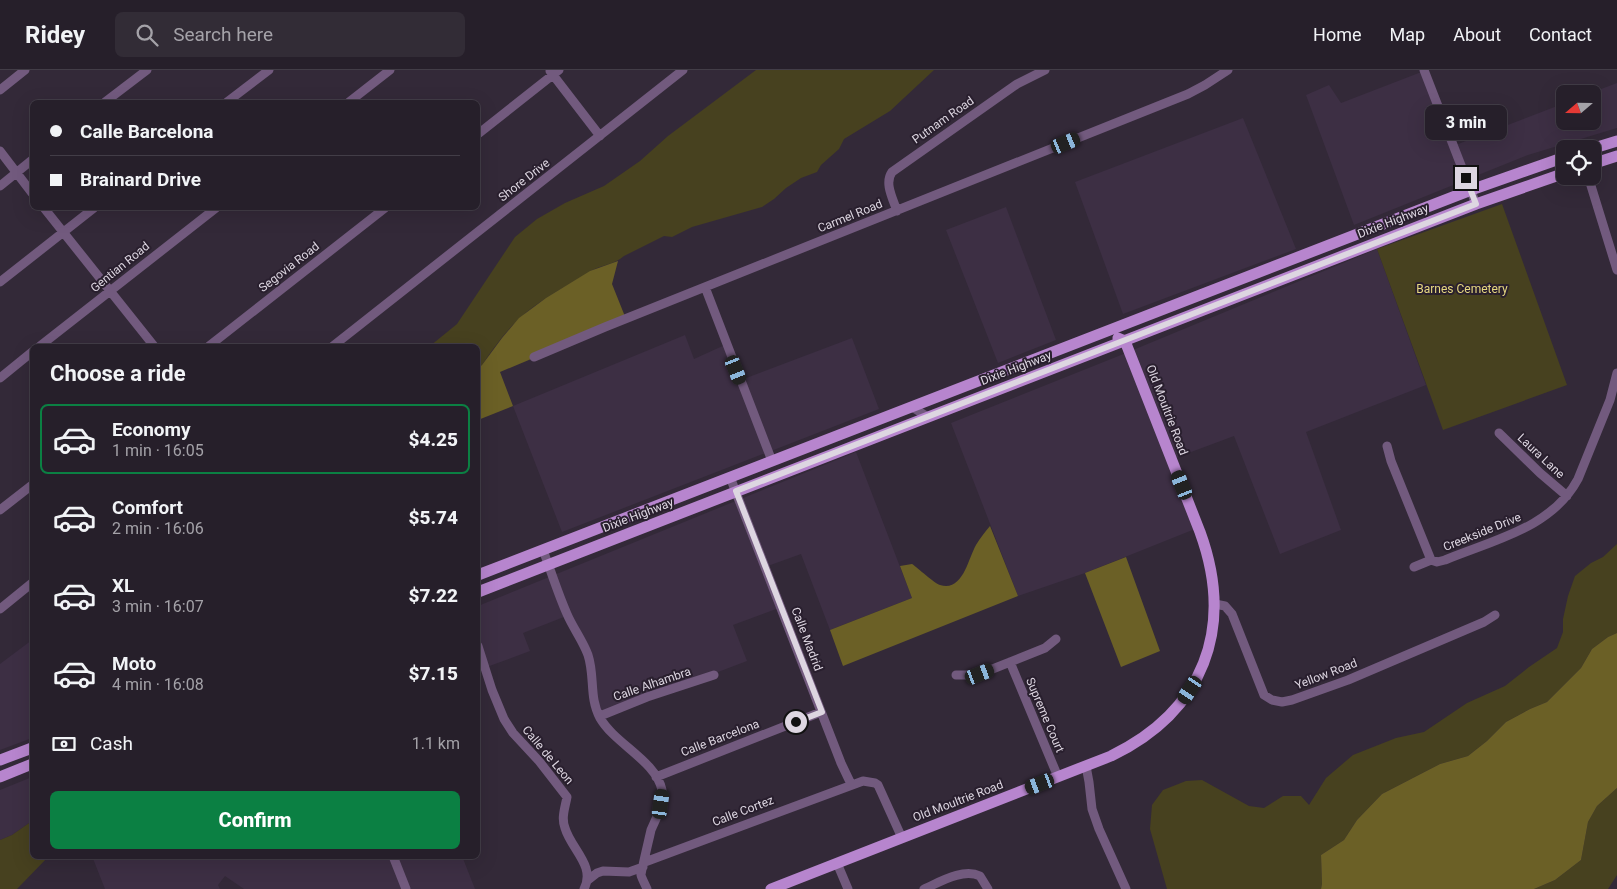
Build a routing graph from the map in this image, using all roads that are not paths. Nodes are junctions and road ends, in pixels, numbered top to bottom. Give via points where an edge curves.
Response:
1 (25, 70) edge
2 (147, 70) edge
3 (268, 70) edge
4 (390, 70) edge
5 (684, 70) edge
6 (1045, 70) edge
7 (1424, 70) edge
8 (1223, 71) edge
9 (553, 72) edge
10 (0, 90) edge
11 (109, 100) edge
12 (230, 100) edge
13 (352, 100) edge
14 (480, 132) edge
15 (600, 136) junction
16 (1617, 141) edge
17 (1601, 146) edge
18 (0, 152) edge
19 (1617, 156) edge
20 (1556, 160) edge
21 (1601, 161) edge
22 (30, 162) edge
23 (16, 173) junction
24 (1556, 176) edge
25 (1591, 185) edge
26 (0, 186) edge
27 (30, 190) edge
28 (1471, 190) junction
29 (1476, 204) junction
30 (46, 210) edge
31 (92, 210) edge
32 (213, 210) edge
33 (382, 210) edge
34 (897, 211) junction
35 (64, 232) junction
36 (1300, 256) junction
37 (1306, 270) junction
38 (1617, 270) edge
39 (0, 282) edge
40 (705, 287) junction
41 (110, 291) junction
42 (1105, 332) junction
43 (1125, 341) junction
44 (43, 344) edge
45 (152, 344) edge
46 (212, 344) edge
47 (337, 344) edge
48 (30, 354) edge
49 (534, 357) dead end
50 (1617, 373) edge
51 (0, 378) edge
52 (912, 406) junction
53 (928, 417) junction
54 (1499, 433) dead end
55 (1387, 446) dead end
56 (772, 461) junction
57 (730, 477) junction
58 (30, 486) edge
59 (736, 491) junction
60 (1567, 496) junction
61 (0, 510) edge
62 (543, 550) junction
63 (1431, 560) junction
64 (548, 564) junction
65 (1414, 567) dead end
66 (480, 574) edge
67 (30, 585) edge
68 (480, 591) edge
69 (1215, 604) junction
70 (0, 609) edge
71 (1495, 615) dead end
72 (1056, 639) dead end
73 (480, 652) edge
74 (1010, 662) junction
75 (714, 675) dead end
76 (956, 675) dead end
77 (822, 712) junction
78 (600, 716) junction
79 (30, 749) edge
80 (14, 755) junction
81 (0, 760) edge
82 (30, 765) edge
83 (1086, 766) junction
84 (20, 769) junction
85 (656, 776) junction
86 (0, 777) edge
87 (1058, 777) junction
88 (850, 784) junction
89 (902, 838) junction
90 (394, 859) edge
91 (837, 863) junction
92 (644, 864) junction
93 (586, 885) edge
94 (406, 889) edge
95 (647, 889) edge
96 (771, 889) edge
97 (848, 889) edge
98 (924, 889) edge
99 (988, 889) edge
100 (1126, 889) edge

1 - 10 street
2 - 11 street
3 - 12 street
4 - 13 street
5 - 15 street, Shore Drive
6 - 34 street, Putnam Road via 1017,84 892,172 888,184
7 - 28 street
8 - 34 street, Carmel Road via 1206,85 1176,99
9 - 14 street
9 - 15 street
15 - 47 street, Shore Drive
16 - 17 main road
18 - 23 street
19 - 21 main road
20 - 28 main road
22 - 23 street
23 - 26 street
23 - 27 street
24 - 29 main road, Dixie Highway
25 - 38 street
28 - 29 street
28 - 36 main road
29 - 37 main road, Dixie Highway
30 - 35 street
31 - 35 street
32 - 41 street, Gentian Road
33 - 46 street, Segovia Road
34 - 40 street, Carmel Road
35 - 39 street
35 - 41 street
36 - 37 street
36 - 42 main road
37 - 43 main road, Dixie Highway
40 - 49 street, Carmel Road
40 - 56 street
41 - 44 street, Gentian Road
41 - 45 street
42 - 43 main road
42 - 52 main road
43 - 53 main road, Dixie Highway
43 - 69 main road, Old Moultrie Road via 1206,547 1214,579
48 - 51 street
50 - 60 street, Creekside Drive via 1587,458
52 - 53 street
52 - 56 main road
53 - 59 main road, Dixie Highway
54 - 60 street, Laura Lane
55 - 63 street
56 - 57 main road
57 - 59 street, Calle Madrid
57 - 62 main road
58 - 61 street
59 - 64 main road, Dixie Highway
59 - 77 street, Calle Madrid
60 - 63 street, Creekside Drive via 1527,528 1445,560
62 - 64 street
62 - 66 main road
63 - 65 street, Creekside Drive
64 - 68 main road, Dixie Highway
64 - 78 street via 566,612 588,653 594,699
67 - 70 street
69 - 71 street, Yellow Road via 1225,606 1232,614 1264,695 1282,702 1348,680
69 - 83 main road, Old Moultrie Road via 1212,634 1204,662 1182,702 1146,737
72 - 74 street via 1045,648
73 - 93 street, Calle de Leon via 504,719 567,798 563,813 565,828 587,870
74 - 76 street via 980,674
74 - 87 street, Supreme Court
75 - 78 street, Calle Alhambra
77 - 85 street, Calle Barcelona
77 - 88 street, Calle Madrid
78 - 85 street via 612,733
79 - 80 main road
80 - 81 main road
80 - 84 main road
82 - 84 main road
83 - 87 main road, Old Moultrie Road
83 - 100 street via 1092,809
84 - 86 main road
85 - 92 street via 662,794
87 - 89 main road, Old Moultrie Road
88 - 89 street via 869,781 878,785
88 - 92 street, Calle Cortez
89 - 91 main road, Old Moultrie Road
90 - 94 street
91 - 96 main road, Old Moultrie Road
91 - 97 street
92 - 93 street, Calle de Leon via 629,872 597,873
92 - 95 street via 642,876
98 - 99 street via 970,873 980,876

